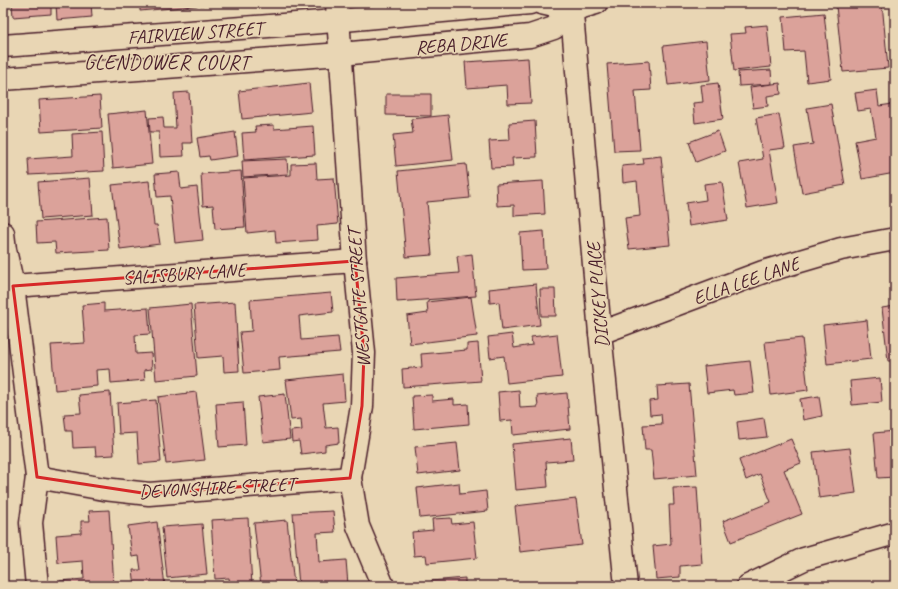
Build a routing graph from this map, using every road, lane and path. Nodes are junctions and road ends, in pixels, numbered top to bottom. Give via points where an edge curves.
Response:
1 (530, 3) edge
2 (541, 3) edge
3 (596, 3) edge
4 (571, 6) edge
5 (338, 12) edge
6 (3, 46) edge
7 (341, 54) junction
8 (3, 79) edge
9 (3, 233) edge
10 (895, 239) edge
11 (355, 261) junction
12 (13, 286) junction
13 (600, 333) junction
14 (37, 477) junction
15 (350, 478) junction
16 (895, 533) edge
17 (37, 586) edge
18 (384, 586) edge
19 (626, 586) edge
20 (748, 586) edge

1 - 5 street, REBA DRIVE
2 - 4 street, REBA DRIVE
3 - 4 street, REBA DRIVE
4 - 7 street, REBA DRIVE via 554,28 530,36
4 - 13 street, DICKEY PLACE
5 - 6 street, FAIRVIEW STREET
5 - 7 street, WESTGATE STREET
7 - 8 street, FAIRVIEW STREET
7 - 11 street, WESTGATE STREET
9 - 12 street
10 - 13 street, ELLA LEE LANE via 841,250 763,272
11 - 12 street, SALISBURY LANE
11 - 15 street, WESTGATE STREET via 364,353 362,406
12 - 14 street
13 - 19 street, DICKEY PLACE
14 - 15 street, DEVONSHIRE STREET via 149,494
14 - 17 street via 31,523
15 - 18 street, WESTGATE STREET via 358,526
16 - 20 street via 804,559

